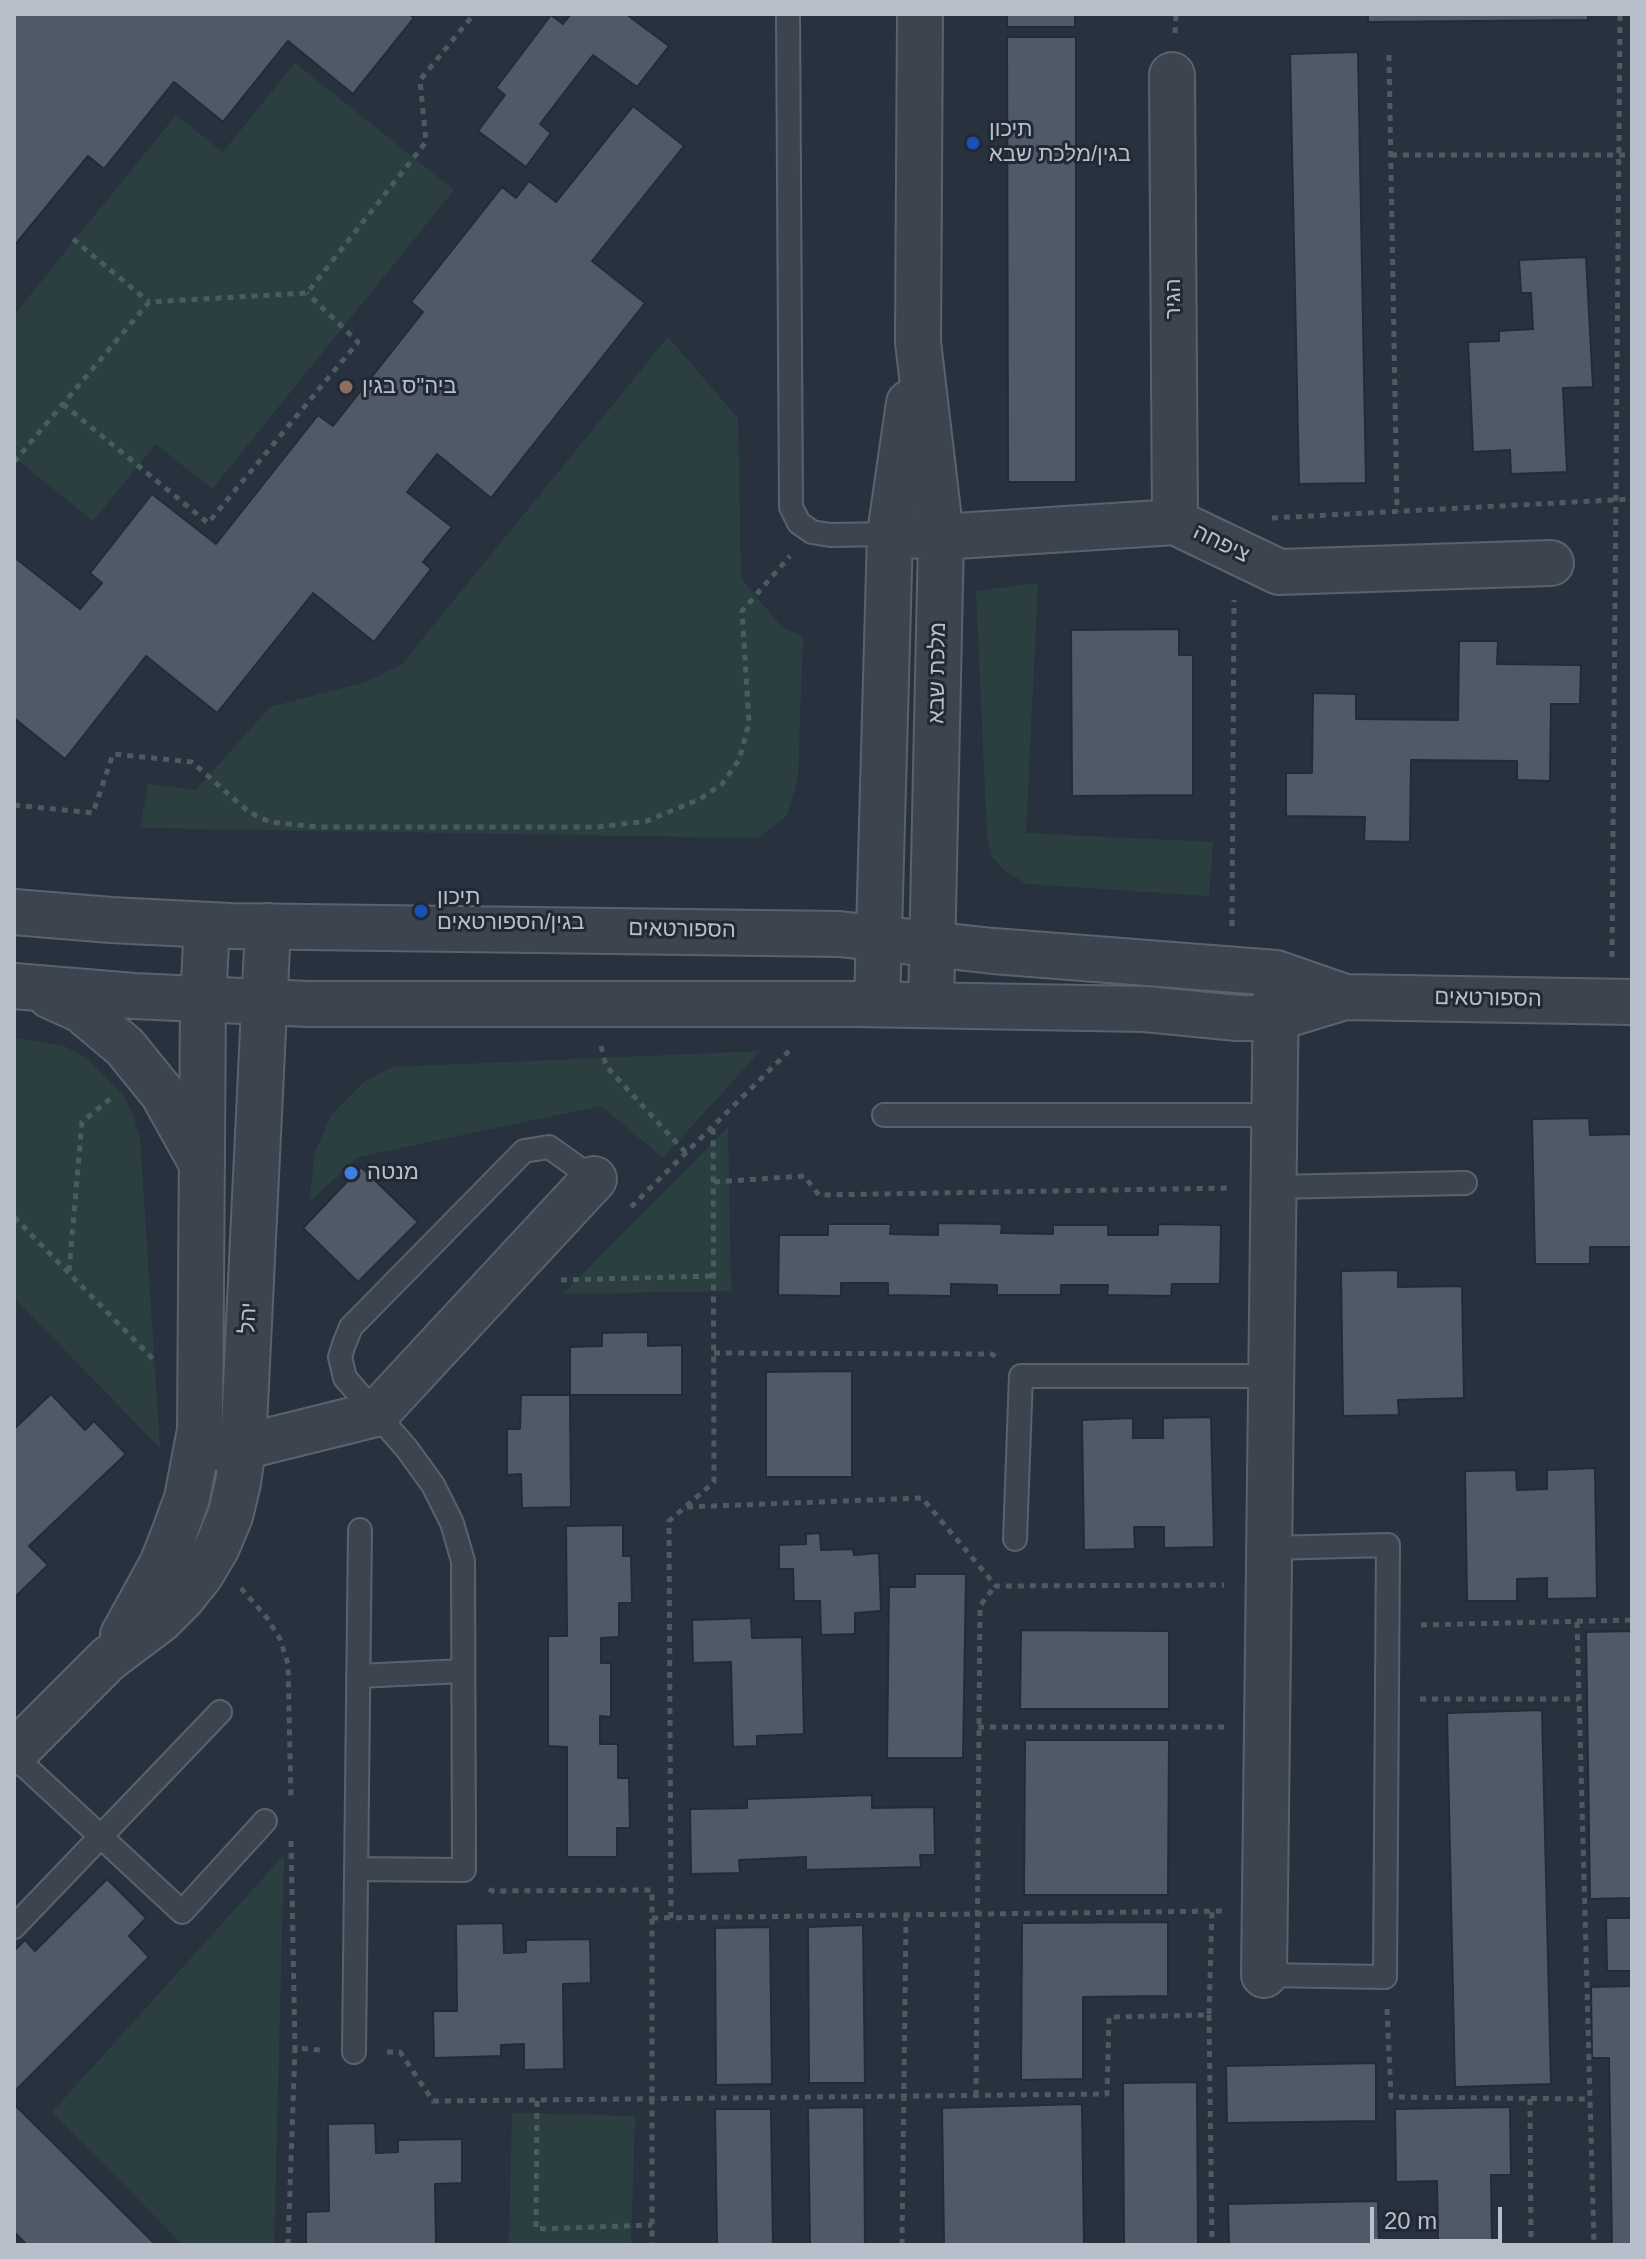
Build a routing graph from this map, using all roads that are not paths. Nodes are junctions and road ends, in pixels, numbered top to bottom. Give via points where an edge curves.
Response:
1 (788, 14) edge
2 (920, 14) edge
3 (1172, 75) dead end
4 (918, 342) junction
5 (1175, 522) junction
6 (890, 534) junction
7 (941, 537) junction
8 (1551, 563) dead end
9 (14, 912) edge
10 (207, 925) junction
11 (268, 926) junction
12 (878, 937) junction
13 (932, 943) junction
14 (1276, 973) junction
15 (17, 986) edge
16 (1345, 997) junction
17 (203, 1000) junction
18 (1622, 1001) edge
19 (264, 1002) junction
20 (877, 1004) junction
21 (931, 1005) junction
22 (1276, 1018) junction
23 (884, 1115) dead end
24 (1273, 1115) junction
25 (202, 1164) junction
26 (594, 1179) joint
27 (1465, 1183) dead end
28 (1272, 1187) junction
29 (1270, 1376) junction
30 (376, 1414) junction
31 (199, 1429) junction
32 (243, 1447) junction
33 (360, 1530) dead end
34 (1015, 1539) dead end
35 (1268, 1567) junction
36 (108, 1659) junction
37 (463, 1671) junction
38 (358, 1676) junction
39 (220, 1712) dead end
40 (14, 1754) edge
41 (265, 1821) dead end
42 (100, 1837) junction
43 (356, 1869) junction
44 (14, 1927) edge
45 (1264, 1975) joint
46 (354, 2052) road end

1 - 6 lane via 790,496 794,516 812,532
2 - 4 street, מלכת שבא
3 - 5 street, הגיר
4 - 6 street, מלכת שבא
4 - 7 street, מלכת שבא
5 - 7 street, ציפחה
5 - 8 street, ציפחה via 1279,572
6 - 7 street, ציפחה
6 - 12 street, מלכת שבא
7 - 13 street, מלכת שבא
9 - 10 street, הספורטאים
10 - 11 street, הספורטאים
10 - 17 street, יהל
11 - 12 street, הספורטאים via 787,931
11 - 19 street, יהל
12 - 13 street, הספורטאים
12 - 20 street, מלכת שבא
13 - 14 street, הספורטאים
13 - 21 street, מלכת שבא
14 - 16 street, הספורטאים
14 - 22 street
15 - 17 street, הספורטאים
15 - 25 street via 81,1010 125,1047 179,1119
16 - 18 street, הספורטאים
16 - 22 street, הספורטאים
17 - 19 street, הספורטאים
17 - 25 street, יהל
19 - 20 street, הספורטאים
19 - 32 street, יהל
20 - 21 street, הספורטאים
21 - 22 street, הספורטאים via 1145,1009
22 - 24 street
23 - 24 lane
24 - 28 street
25 - 31 street, יהל
26 - 30 street
26 - 30 lane via 549,1147 524,1151 351,1327 340,1357 345,1378
27 - 28 lane
28 - 29 street
29 - 34 lane via 1021,1376
29 - 35 street
30 - 32 street
30 - 37 lane via 433,1485 459,1541
31 - 32 street
31 - 36 street, יהל via 187,1498 162,1564
32 - 36 street, יהל via 230,1516 201,1574 160,1620
33 - 38 lane
35 - 45 street
35 - 45 lane via 1388,1545 1385,1977
36 - 40 street, יהל
37 - 38 lane
37 - 43 lane via 464,1870
38 - 43 lane
39 - 42 lane
40 - 42 lane
41 - 42 lane via 182,1912
42 - 44 lane
43 - 46 lane

